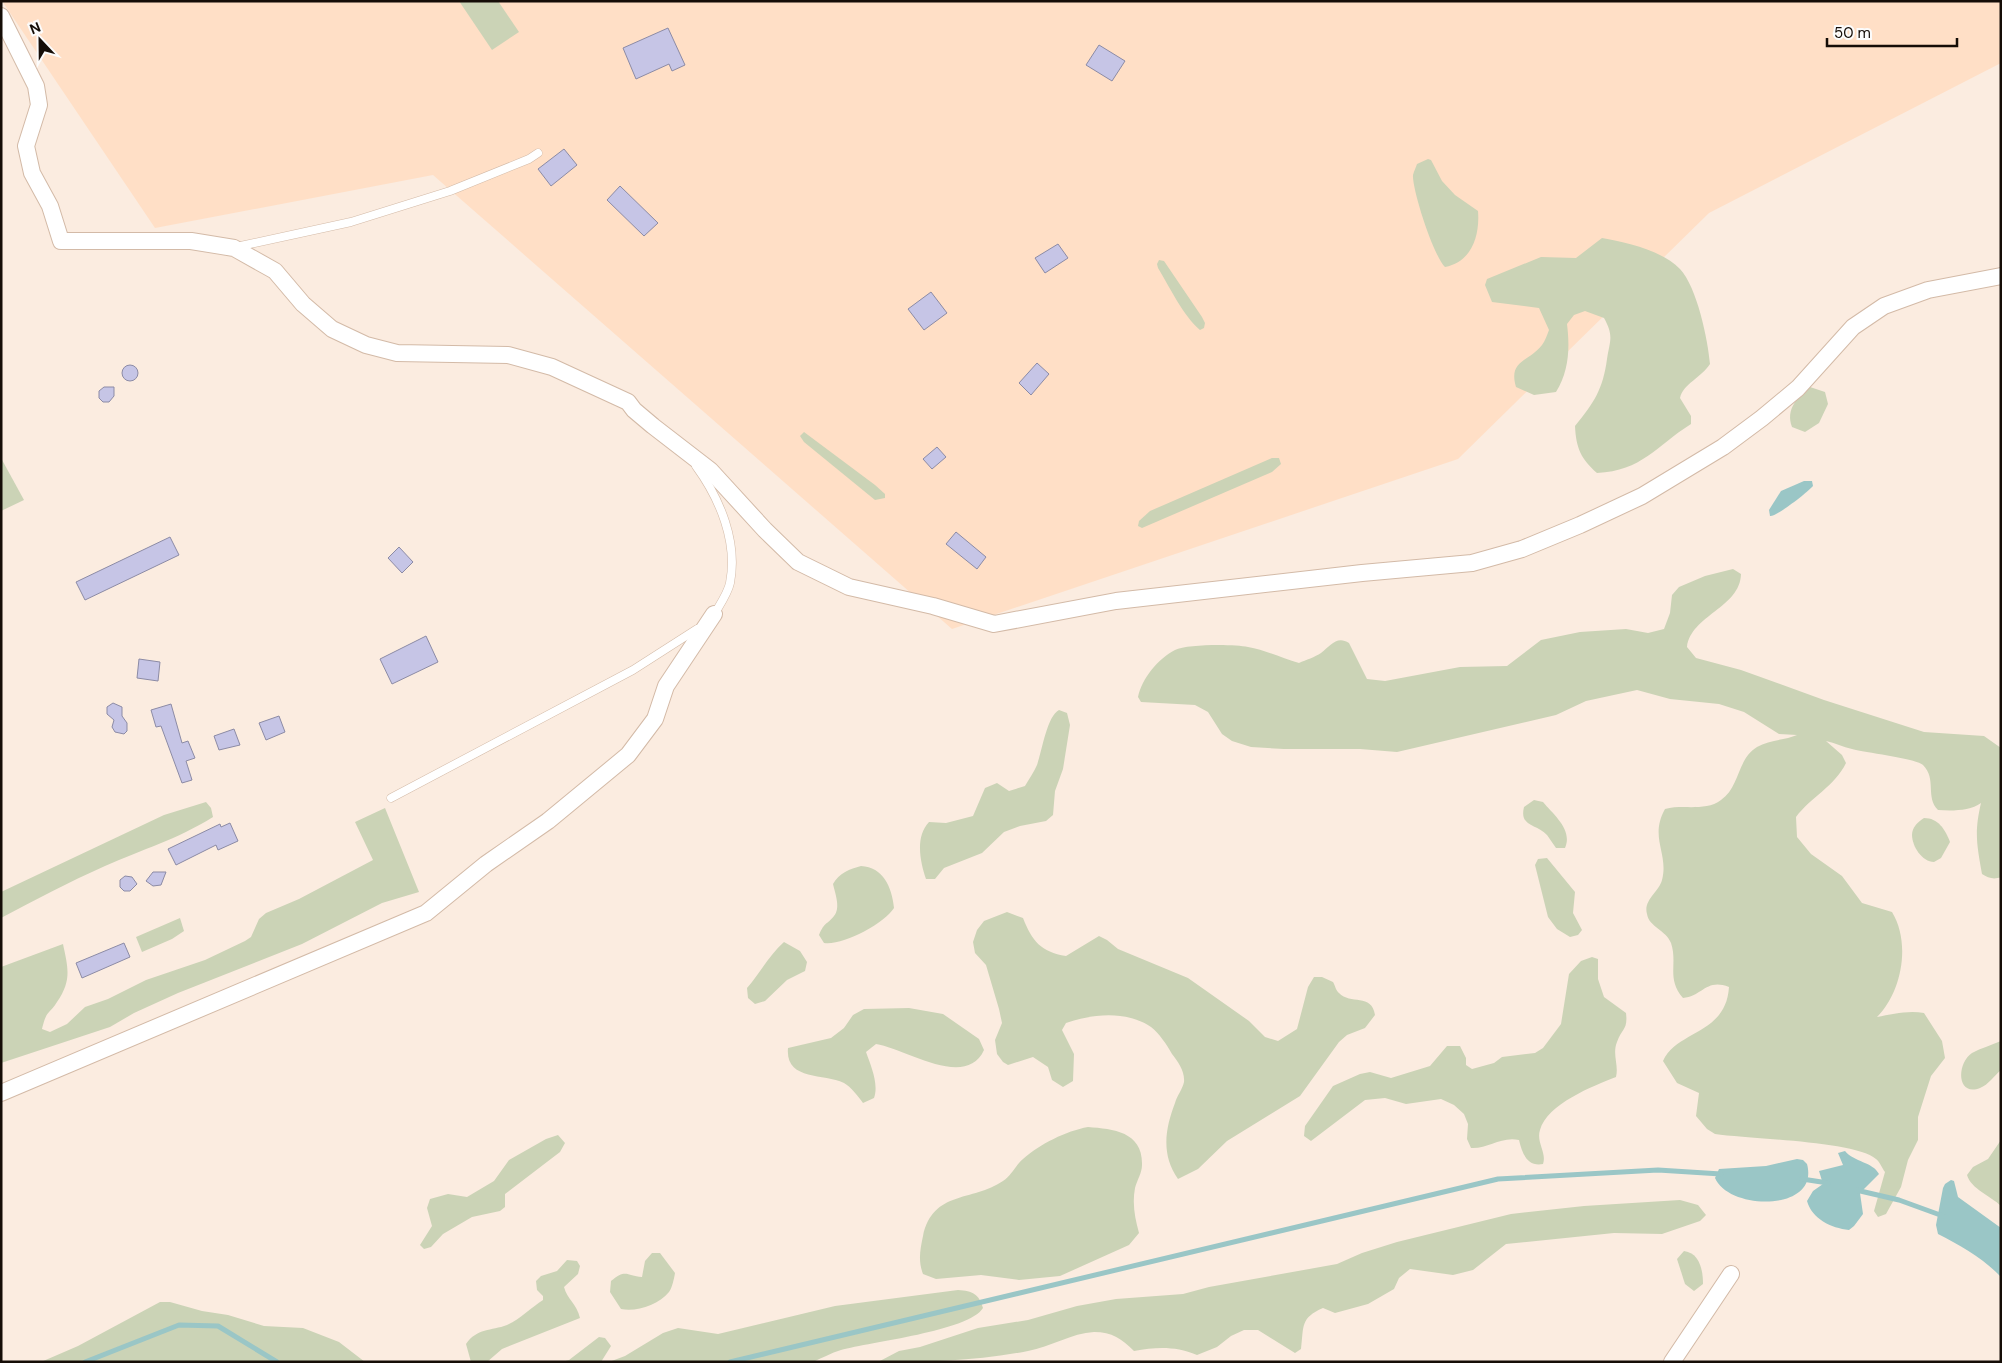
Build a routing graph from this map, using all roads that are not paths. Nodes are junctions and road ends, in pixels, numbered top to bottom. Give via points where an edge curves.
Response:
1 (1, 16) edge
2 (538, 153) dead end
3 (234, 248) junction
4 (2001, 276) edge
5 (686, 452) junction
6 (714, 614) junction
7 (391, 798) dead end
8 (1, 1093) edge
9 (1730, 1274) dead end
10 (1672, 1362) edge

1 - 3 street via 36,86 39,105 26,146 32,173 50,206 61,241 191,241
2 - 3 lane via 450,191 352,222
3 - 5 street via 275,271 303,304 332,329 349,337 397,353 508,355 552,368 628,402
4 - 5 street via 1928,290 1884,306 1852,327 1798,388 1715,452 1642,496 1580,526 1522,549 1472,563 1116,600 994,624 934,606 849,587 798,562 710,470
5 - 6 lane via 708,483 723,517 732,550 730,585
6 - 7 lane via 692,634 633,670
6 - 8 street via 666,686 655,719 628,755 548,821 486,864 426,913
9 - 10 street

